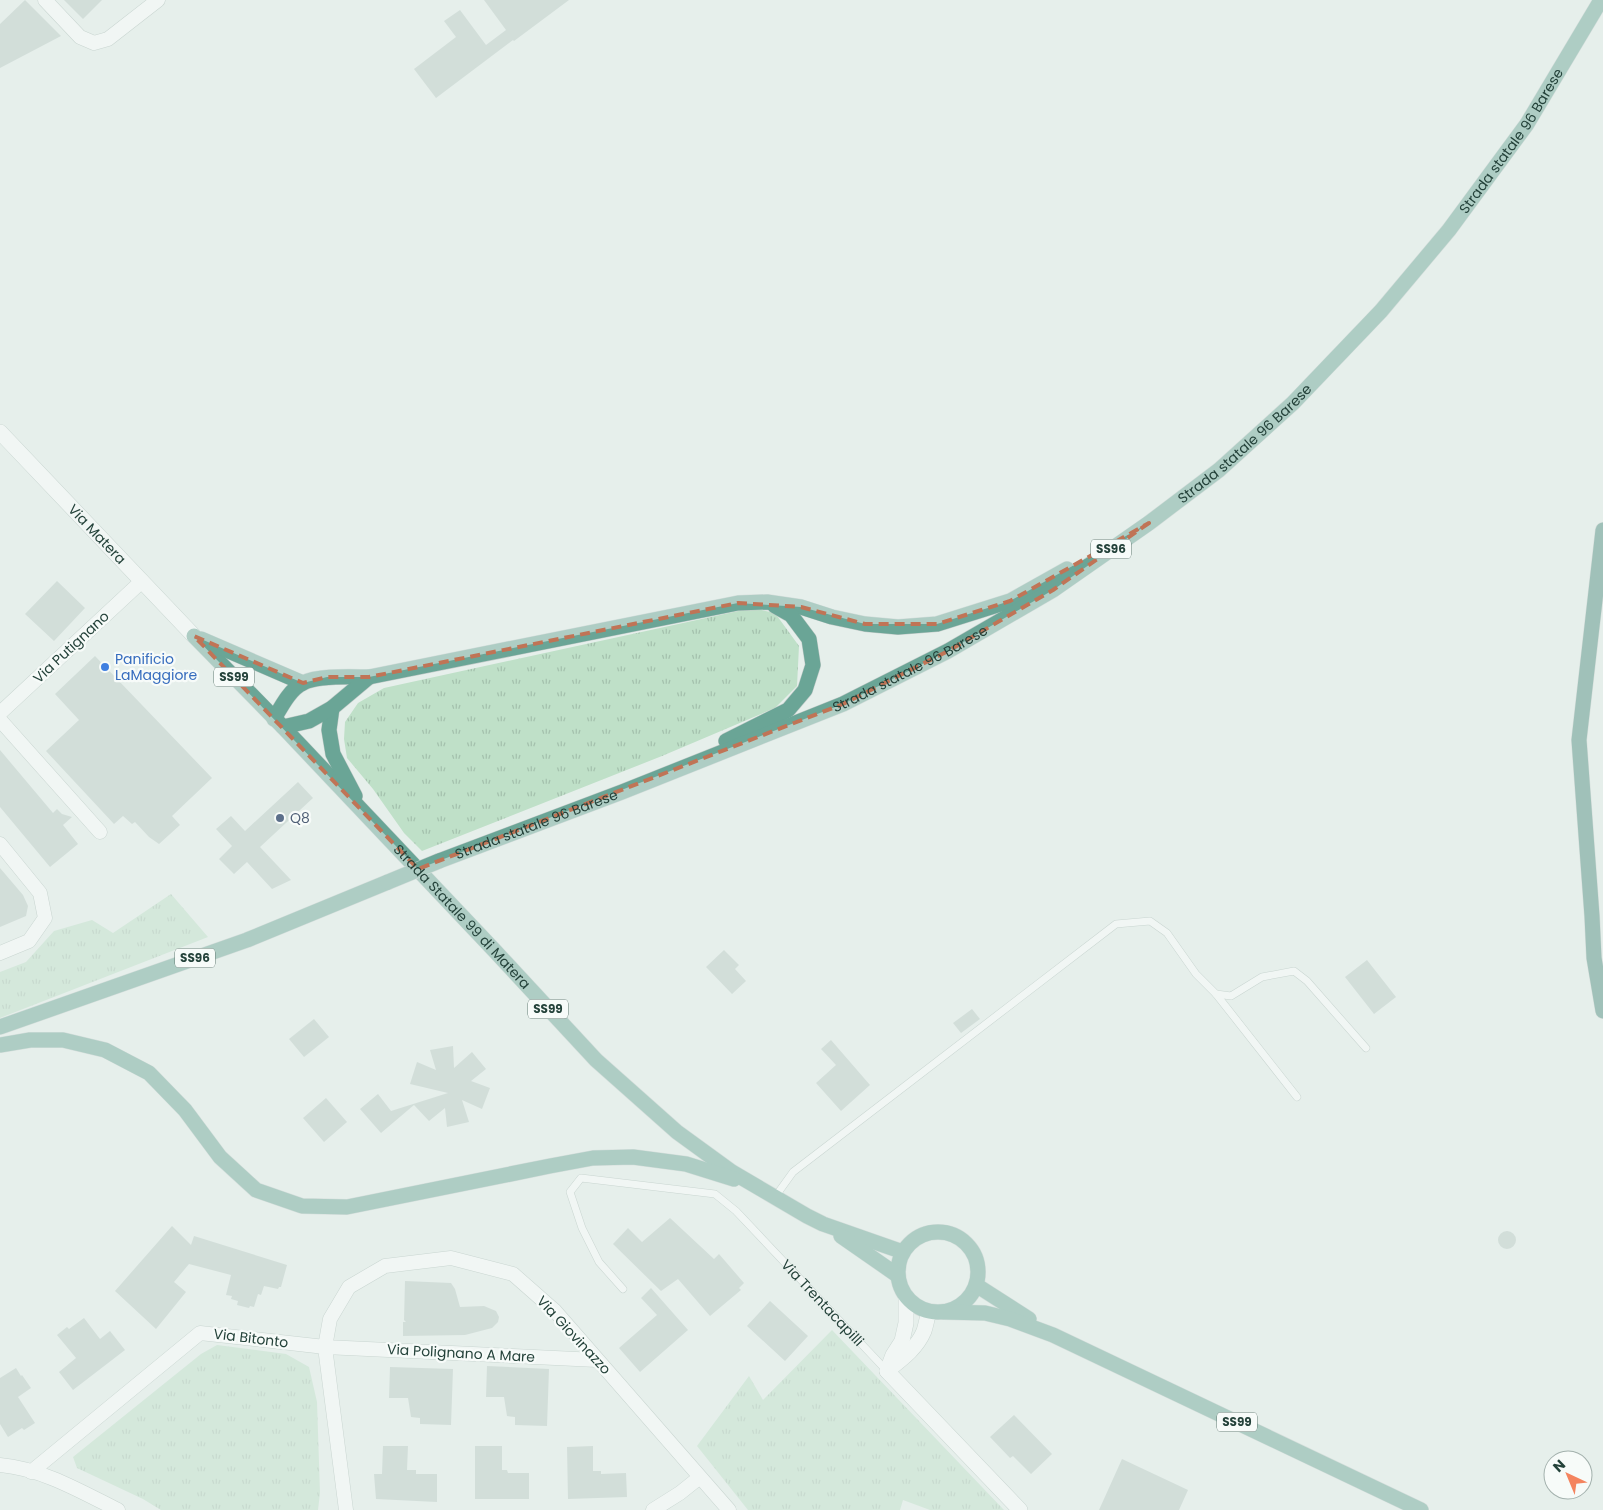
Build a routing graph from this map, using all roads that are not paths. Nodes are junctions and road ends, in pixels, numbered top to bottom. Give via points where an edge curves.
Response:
1 (45, 0) edge
2 (158, 0) edge
3 (1601, 0) edge
4 (0, 432) edge
5 (1149, 523) junction
6 (1603, 530) edge
7 (142, 581) junction
8 (767, 602) junction
9 (194, 636) junction
10 (369, 677) junction
11 (303, 683) junction
12 (332, 708) junction
13 (0, 713) edge
14 (0, 720) edge
15 (278, 723) junction
16 (622, 792) junction
17 (364, 812) junction
18 (100, 832) dead end
19 (0, 844) edge
20 (0, 953) edge
21 (1216, 994) junction
22 (1603, 1011) edge
23 (0, 1027) edge
24 (0, 1045) edge
25 (1366, 1048) dead end
26 (1297, 1097) dead end
27 (751, 1184) junction
28 (774, 1197) junction
29 (824, 1224) junction
30 (903, 1252) junction
31 (897, 1275) junction
32 (976, 1284) junction
33 (623, 1289) dead end
34 (906, 1297) junction
35 (936, 1312) junction
36 (1053, 1335) junction
37 (325, 1347) junction
38 (597, 1360) junction
39 (887, 1371) junction
40 (0, 1465) edge
41 (31, 1472) junction
42 (700, 1477) junction
43 (118, 1510) edge
44 (346, 1510) edge
45 (653, 1510) edge
46 (729, 1510) edge
47 (1020, 1510) edge
48 (1421, 1510) edge

1 - 2 street via 80,38 94,43 108,39
3 - 5 main road, Strada statale 96 Barese / SS96 via 1527,124 1449,230 1382,312 1278,417 1219,470
4 - 7 street, Via Matera
5 - 8 main road via 1010,601 937,624 898,627 865,624 801,607
5 - 16 main road, Strada statale 96 Barese / SS96 via 1053,590 948,651 843,704
6 - 22 highway via 1579,740 1594,958
7 - 9 street, Via Matera
7 - 13 street, Via Putignano
8 - 10 main road via 738,603
8 - 16 main road via 791,616 809,639 813,666 805,690 788,710
9 - 11 main road
9 - 15 main road, Strada Statale 99 di Matera / SS99
10 - 11 main road via 327,677
10 - 12 main road
11 - 15 main road via 284,700
12 - 15 main road via 309,722
12 - 17 main road via 329,730 333,754
14 - 18 street
15 - 17 main road, Strada Statale 99 di Matera / SS99
16 - 23 main road, Strada statale 96 Barese / SS96, bridge via 439,861 247,940
17 - 27 main road, Strada Statale 99 di Matera / SS99 via 596,1060 699,1149
19 - 20 street via 40,893 45,918 29,941
21 - 25 lane via 1231,996 1262,978 1294,971 1307,981
21 - 26 lane
21 - 28 lane via 1196,974 1167,933 1150,921 1116,924 793,1172
24 - 27 main road via 30,1040 63,1040 105,1050 149,1073 185,1110 220,1157 256,1190 302,1206 346,1207 593,1158 634,1157 686,1164
27 - 28 main road, Strada Statale 99 di Matera / SS99
28 - 29 main road, Strada Statale 99 di Matera / SS99
29 - 30 main road, Strada Statale 99 di Matera / SS99
29 - 31 main road, Strada Statale 99 di Matera / SS99
30 - 31 main road
30 - 32 main road via 922,1234 935,1231 954,1235 970,1247 976,1258
31 - 34 main road
32 - 35 main road via 964,1303 954,1309
32 - 36 main road, SS99
33 - 39 lane, Via Trentacapilli via 598,1262 582,1228 570,1192 580,1178 714,1194 736,1211
34 - 35 main road via 912,1304
34 - 39 street via 902,1341
35 - 36 main road, SS99 via 985,1313
35 - 39 street via 916,1344
36 - 48 main road, SS99
37 - 38 street, Via Polignano A Mare
37 - 38 street, Via Giovinazzo via 330,1319 349,1287 385,1266 450,1258 513,1274 555,1311
37 - 41 street, Via Bitonto via 200,1332
37 - 44 street
38 - 42 street, Via Giovinazzo
39 - 47 street, Via Trentacapilli
40 - 41 street
41 - 43 street via 56,1478
42 - 45 street
42 - 46 street, Via Giovinazzo

